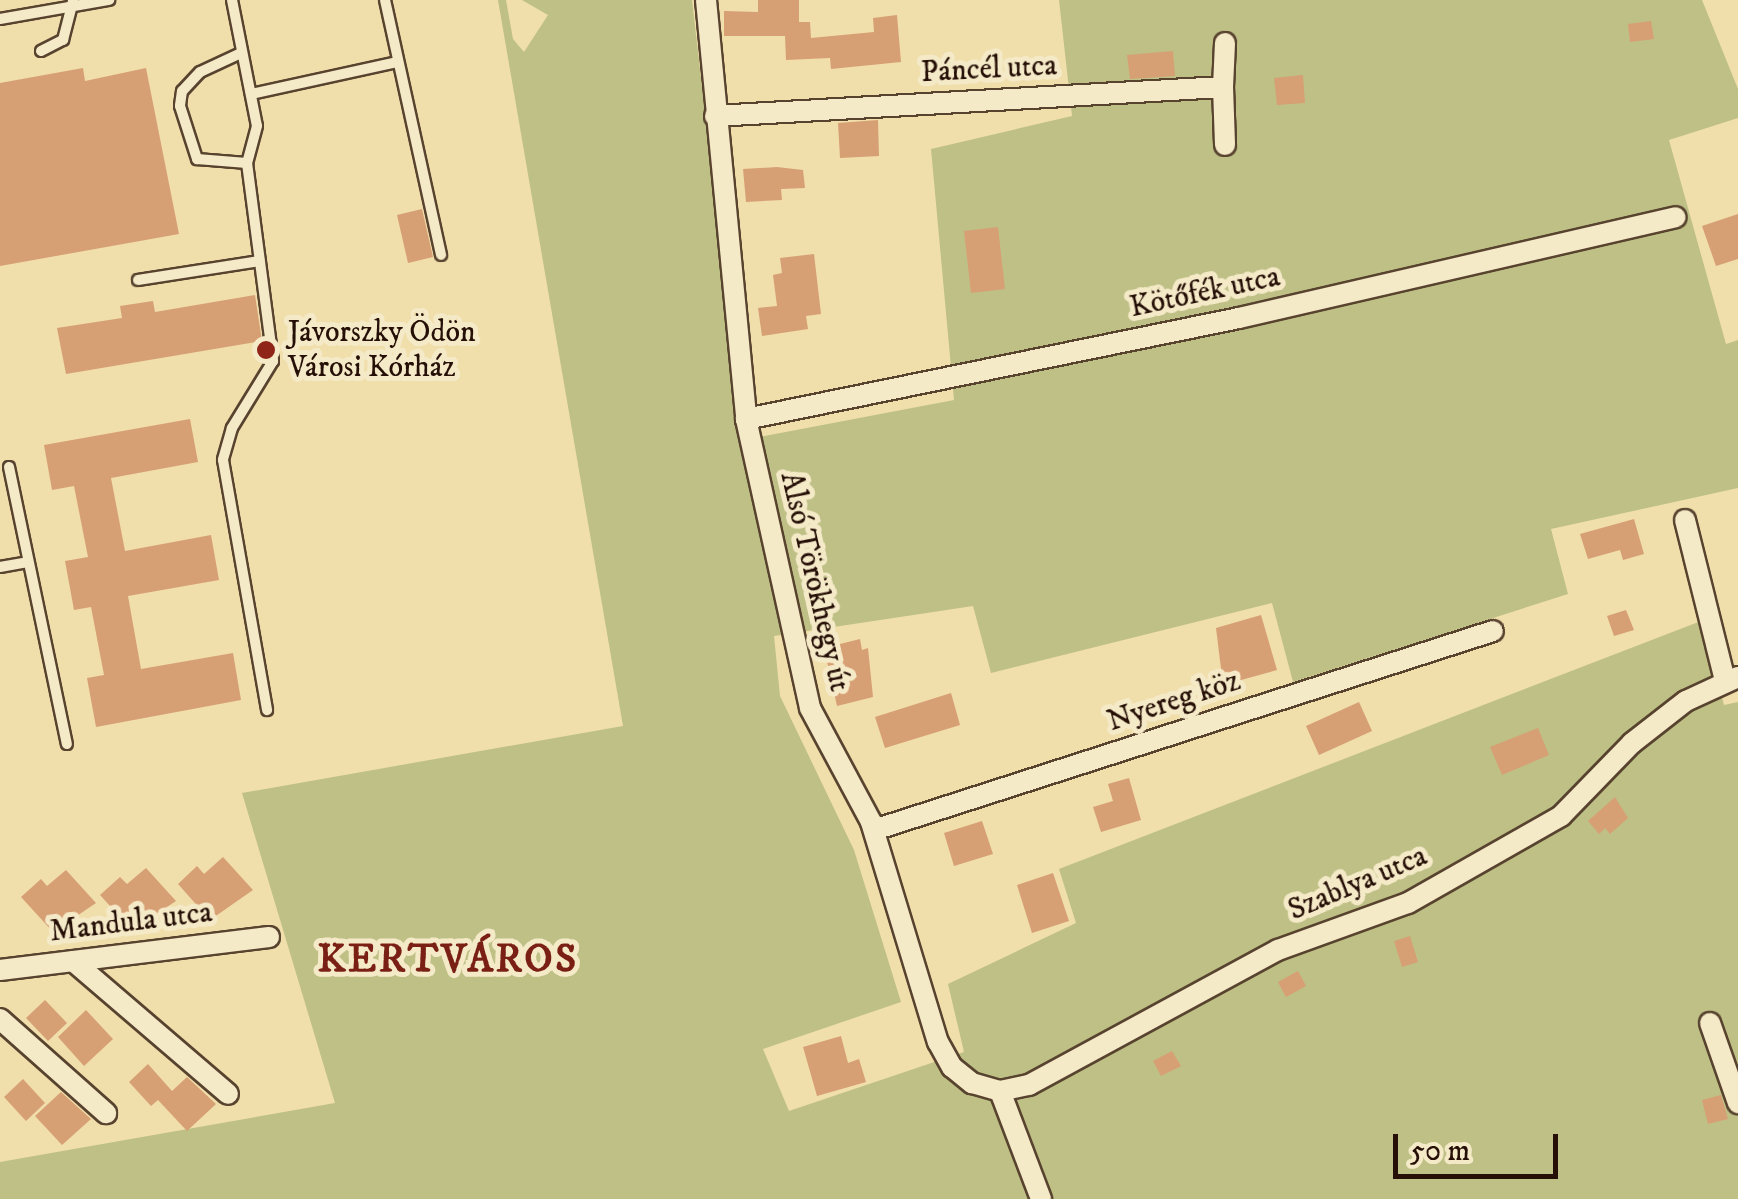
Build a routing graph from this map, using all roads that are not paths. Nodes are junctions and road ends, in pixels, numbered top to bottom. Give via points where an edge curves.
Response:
1 (109, 0) edge
2 (232, 0) edge
3 (385, 0) edge
4 (706, 0) edge
5 (73, 3) edge
6 (0, 20) edge
7 (1225, 43) dead end
8 (40, 52) dead end
9 (241, 53) junction
10 (398, 62) junction
11 (1222, 87) junction
12 (250, 94) junction
13 (715, 116) junction
14 (1225, 145) dead end
15 (247, 164) junction
16 (1676, 218) dead end
17 (441, 255) dead end
18 (260, 260) junction
19 (138, 280) dead end
20 (746, 419) junction
21 (9, 467) dead end
22 (1685, 520) dead end
23 (28, 562) junction
24 (0, 567) edge
25 (1493, 631) dead end
26 (1732, 678) edge
27 (267, 710) dead end
28 (67, 744) dead end
29 (874, 830) junction
30 (270, 936) dead end
31 (73, 961) junction
32 (0, 970) edge
33 (0, 1018) edge
34 (1710, 1022) dead end
35 (1000, 1091) junction
36 (228, 1094) dead end
37 (1738, 1103) edge
38 (106, 1113) dead end
39 (1041, 1199) edge

1 - 5 lane
2 - 9 lane
3 - 10 lane
4 - 13 street, Alsó Törökhegy út
5 - 6 lane
5 - 8 lane via 63,40
7 - 11 street
9 - 12 lane
9 - 15 lane via 200,72 182,91 180,106 196,159
10 - 12 lane
10 - 17 lane
11 - 13 street, Páncél utca
11 - 14 street
12 - 15 lane via 258,126
13 - 20 street, Alsó Törökhegy út
15 - 18 lane
16 - 20 street, Kötőfék utca via 1239,318
18 - 19 lane
18 - 27 lane via 273,361 232,428 223,460
20 - 29 street, Alsó Törökhegy út via 810,708
21 - 23 lane
22 - 26 street
23 - 24 lane
23 - 28 lane
25 - 29 street, Nyereg köz
26 - 35 street, Szablya utca via 1632,743 1561,816 1408,902 1278,950 1029,1085
29 - 35 street, Alsó Törökhegy út via 938,1042 952,1067 972,1083
30 - 31 street, Mandula utca
31 - 32 street, Mandula utca
31 - 36 street
33 - 38 street
34 - 37 street
35 - 39 street

